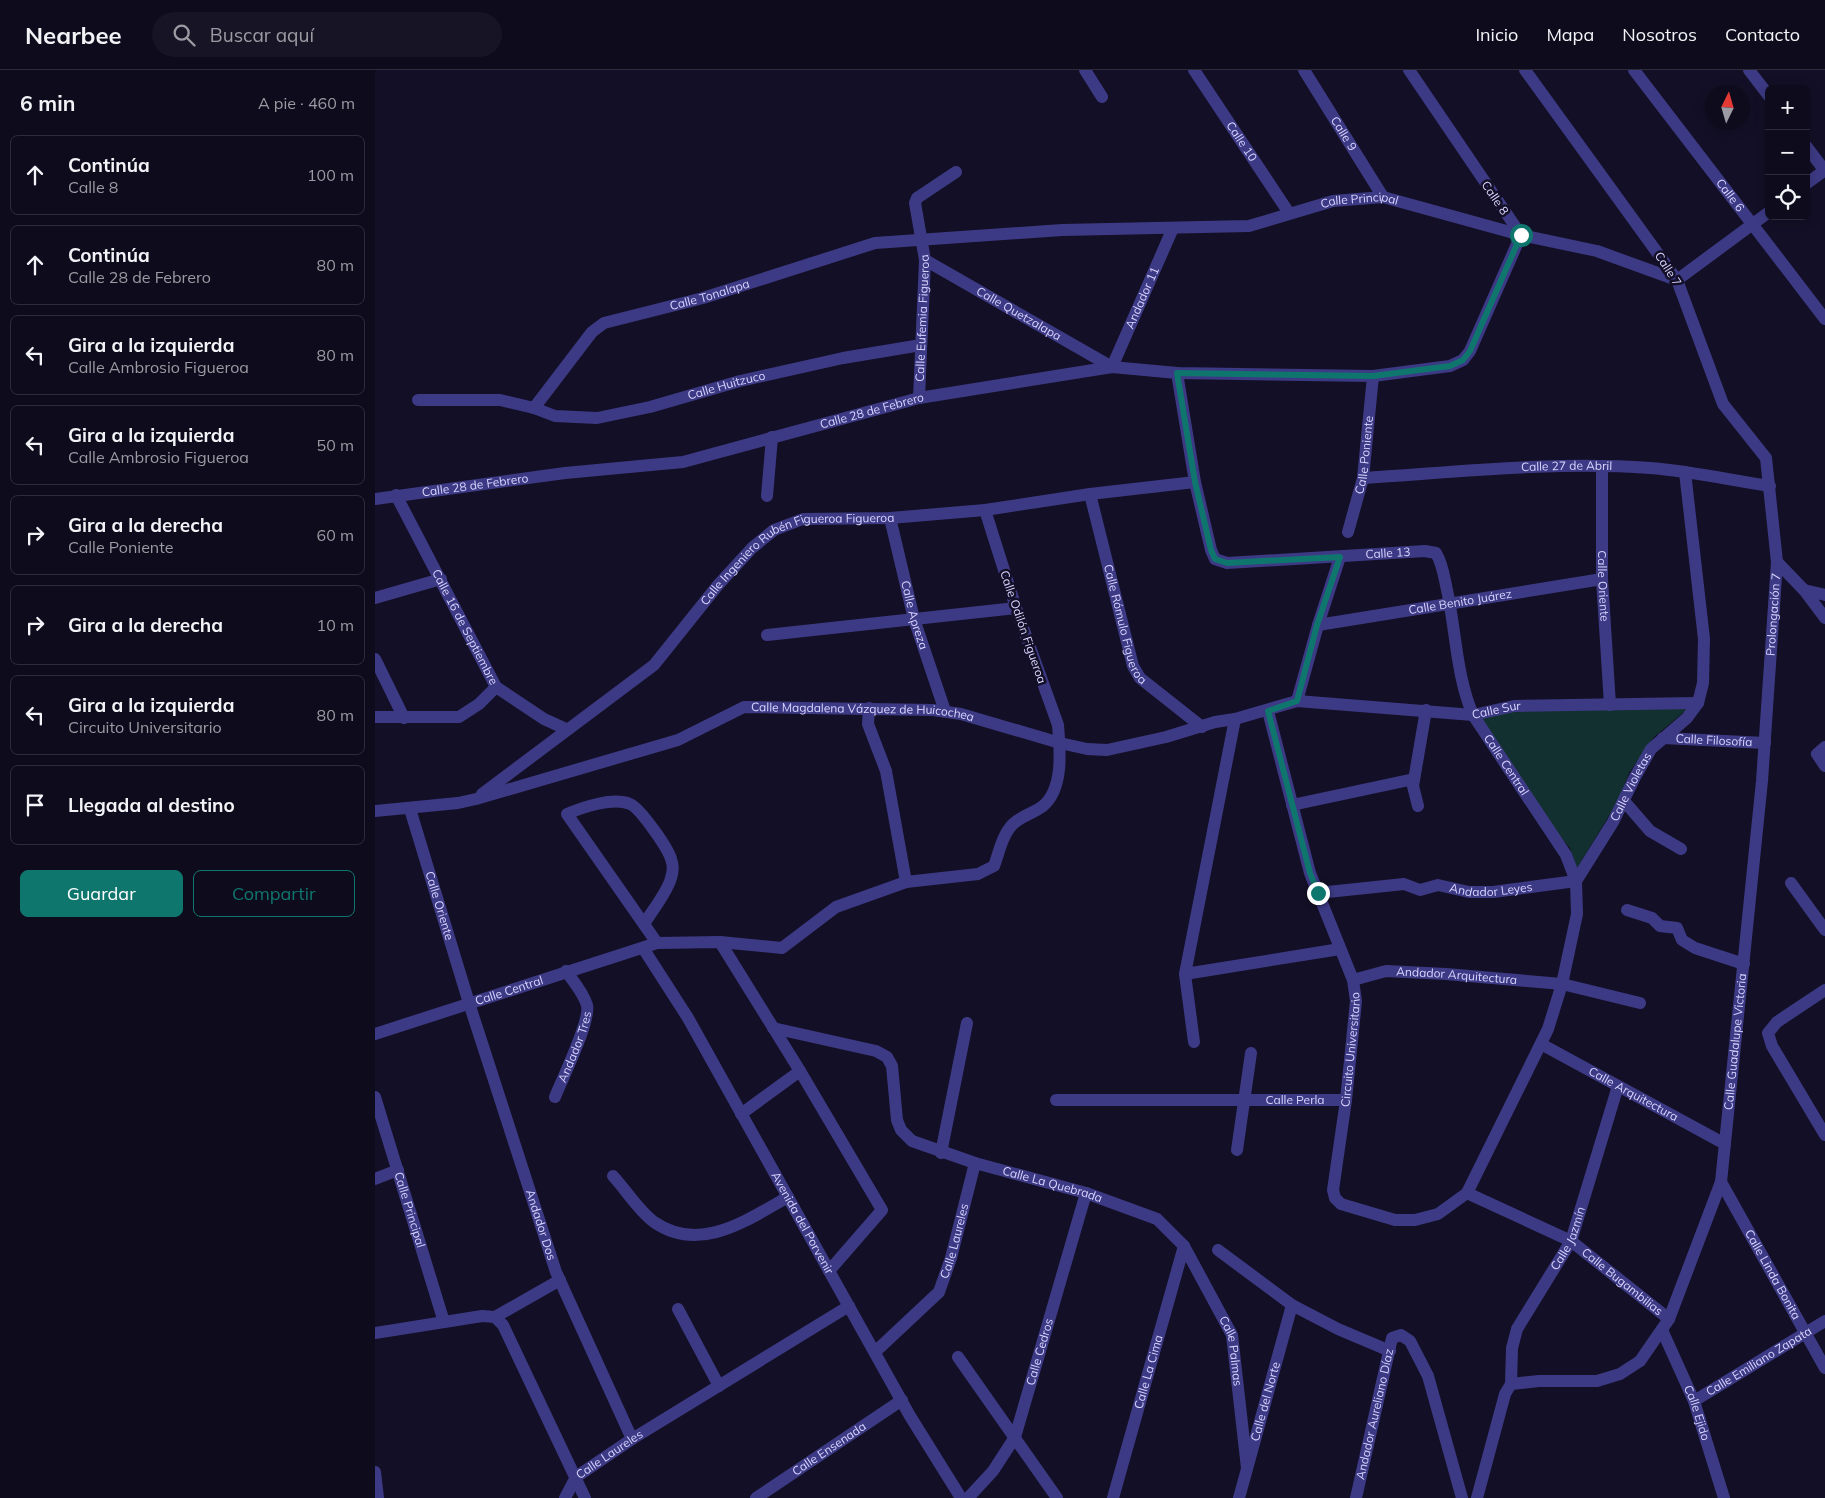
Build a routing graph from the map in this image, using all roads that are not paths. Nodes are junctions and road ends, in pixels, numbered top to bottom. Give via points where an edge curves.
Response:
1 (1085, 70) edge
2 (1194, 70) edge
3 (1303, 70) edge
4 (1409, 70) edge
5 (1525, 70) edge
6 (1634, 70) edge
7 (1749, 70) edge
8 (1765, 91) edge
9 (1102, 97) dead end
10 (1810, 151) edge
11 (1825, 170) edge
12 (956, 172) dead end
13 (1810, 181) edge
14 (1383, 197) junction
15 (1289, 213) junction
16 (1765, 215) edge
17 (1754, 223) junction
18 (1173, 228) junction
19 (1521, 235) junction
20 (921, 239) junction
21 (925, 260) junction
22 (1677, 280) junction
23 (1825, 319) edge
24 (921, 345) junction
25 (1112, 367) junction
26 (1177, 373) junction
27 (1373, 376) junction
28 (919, 398) junction
29 (419, 400) dead end
30 (534, 408) junction
31 (772, 437) junction
32 (1602, 466) junction
33 (1685, 472) junction
34 (1363, 478) junction
35 (1195, 482) junction
36 (1770, 486) junction
37 (1090, 494) junction
38 (395, 495) junction
39 (767, 496) dead end
40 (375, 499) edge
41 (985, 510) junction
42 (890, 518) junction
43 (1348, 532) dead end
44 (1436, 553) joint
45 (1340, 557) junction
46 (1777, 562) junction
47 (441, 579) junction
48 (1602, 579) junction
49 (1804, 590) junction
50 (1825, 596) edge
51 (375, 598) edge
52 (1450, 603) junction
53 (1016, 608) junction
54 (1825, 618) edge
55 (914, 619) junction
56 (1317, 625) junction
57 (767, 635) dead end
58 (375, 659) edge
59 (496, 687) junction
60 (1297, 701) junction
61 (1698, 703) junction
62 (1610, 705) junction
63 (869, 708) junction
64 (1427, 710) junction
65 (945, 711) junction
66 (1268, 711) junction
67 (1473, 715) junction
68 (375, 717) edge
69 (404, 718) junction
70 (1235, 719) junction
71 (1202, 727) junction
72 (566, 729) junction
73 (1663, 738) junction
74 (1059, 743) junction
75 (1765, 743) junction
76 (1821, 751) edge
77 (1825, 766) edge
78 (1414, 779) junction
79 (476, 799) junction
80 (1624, 801) junction
81 (1292, 805) junction
82 (1418, 806) dead end
83 (410, 809) junction
84 (375, 811) edge
85 (1681, 849) dead end
86 (1576, 881) junction
87 (906, 882) junction
88 (1791, 883) dead end
89 (1318, 893) junction
90 (1627, 910) dead end
91 (644, 924) junction
92 (1825, 930) edge
93 (720, 942) junction
94 (657, 943) junction
95 (643, 948) junction
96 (1340, 949) junction
97 (1744, 964) junction
98 (567, 971) junction
99 (1185, 974) junction
100 (1353, 980) junction
101 (1562, 984) junction
102 (1825, 990) edge
103 (469, 1003) junction
104 (1640, 1003) dead end
105 (967, 1022) dead end
106 (773, 1028) junction
107 (375, 1034) edge
108 (1194, 1042) dead end
109 (1541, 1044) junction
110 (1251, 1053) dead end
111 (800, 1071) junction
112 (1617, 1086) junction
113 (375, 1097) edge
114 (555, 1097) dead end
115 (1055, 1100) dead end
116 (1244, 1100) junction
117 (1346, 1100) junction
118 (741, 1114) junction
119 (1820, 1115) edge
120 (1825, 1135) edge
121 (1725, 1144) junction
122 (1237, 1150) dead end
123 (941, 1153) junction
124 (975, 1163) junction
125 (398, 1170) junction
126 (613, 1176) dead end
127 (375, 1179) edge
128 (1721, 1182) junction
129 (1086, 1193) junction
130 (1467, 1193) junction
131 (788, 1197) junction
132 (1571, 1241) junction
133 (1184, 1246) junction
134 (1219, 1250) dead end
135 (829, 1271) junction
136 (560, 1280) junction
137 (1292, 1305) junction
138 (849, 1306) junction
139 (678, 1309) dead end
140 (495, 1317) junction
141 (444, 1322) junction
142 (1825, 1322) edge
143 (1665, 1324) junction
144 (375, 1333) edge
145 (1807, 1333) junction
146 (1390, 1351) junction
147 (875, 1352) junction
148 (958, 1356) dead end
149 (1825, 1368) edge
150 (1511, 1384) junction
151 (719, 1386) junction
152 (901, 1400) junction
153 (1694, 1401) junction
154 (1015, 1437) junction
155 (632, 1438) junction
156 (1247, 1468) junction
157 (375, 1472) edge
158 (576, 1478) junction
159 (378, 1498) edge
160 (565, 1498) edge
161 (585, 1498) edge
162 (756, 1498) edge
163 (961, 1498) edge
164 (968, 1498) edge
165 (1057, 1498) edge
166 (1113, 1498) edge
167 (1239, 1498) edge
168 (1357, 1498) edge
169 (1462, 1498) edge
170 (1477, 1498) edge
171 (1724, 1498) edge

1 - 9 street
2 - 15 street, Calle 10
3 - 14 street, Calle 9
4 - 19 street, Calle 8
5 - 22 street, Calle 7
6 - 17 street, Calle 6
7 - 8 street
10 - 11 street
11 - 13 street
12 - 20 street, Calle Eufemia Figueroa via 917,198 915,209
14 - 15 street, Calle Principal via 1333,201
14 - 19 street, Calle Principal
15 - 18 street, Calle Principal via 1249,226
16 - 17 street
17 - 22 street
17 - 23 street, Calle 6
18 - 20 street, Calle Principal via 1062,230
18 - 25 street, Andador 11
19 - 22 street, Calle Principal via 1597,251
19 - 27 street via 1470,351 1463,360 1450,366
20 - 21 street, Calle Eufemia Figueroa
20 - 30 street, Calle Tonalapa via 875,243 703,298 604,323 592,332
21 - 24 street, Calle Eufemia Figueroa
21 - 25 street, Calle Quetzalapa
22 - 36 street, Calle 7 via 1723,404 1766,458
24 - 28 street, Calle Eufemia Figueroa
24 - 30 street, Calle Huitzuco via 805,366 597,418 555,416
25 - 26 street, Calle 28 de Febrero
25 - 28 street, Calle 28 de Febrero
26 - 27 street, Calle 28 de Febrero
26 - 35 street
27 - 34 street, Calle Poniente
28 - 31 street, Calle 28 de Febrero
29 - 30 street, Calle Huitzuco via 500,400
31 - 38 street, Calle 28 de Febrero via 683,462 565,473
31 - 39 street
32 - 33 street, Calle 27 de Abril
32 - 34 street, Calle 27 de Abril
32 - 48 street, Calle Oriente
33 - 36 street, Calle 27 de Abril
33 - 61 street via 1705,639 1703,683
34 - 43 street, Calle Poniente
35 - 37 street, Calle Ingeniero Rubén Figueroa Figueroa
35 - 45 street, Calle 13 via 1215,559 1227,563
36 - 46 street, Prolongación 7
37 - 41 street, Calle Ingeniero Rubén Figueroa Figueroa
37 - 71 street, Calle Rómulo Figueroa via 1133,666 1140,678
38 - 40 street, Calle 28 de Febrero
38 - 47 street, Calle 16 de Septiembre
41 - 42 street, Calle Ingeniero Rubén Figueroa Figueroa
41 - 53 street, Calle Odilón Figueroa
42 - 55 street, Calle Apreza
42 - 72 street, Calle Ingeniero Rubén Figueroa Figueroa via 803,519 774,530 718,584 654,665
44 - 45 street, Calle 13
44 - 52 street, Calle Central
45 - 56 street
46 - 49 street
46 - 75 street, Prolongación 7
47 - 51 street
47 - 59 street, Calle 16 de Septiembre
48 - 52 street, Calle Benito Juárez
48 - 62 street, Calle Oriente
49 - 50 street
49 - 54 street
52 - 56 street, Calle Benito Juárez
52 - 67 street, Calle Central via 1462,682
53 - 55 street
53 - 74 street, Calle Odilón Figueroa via 1058,725
55 - 57 street
55 - 65 street, Calle Apreza
56 - 60 street
58 - 69 street
59 - 69 street via 459,717
59 - 72 street, Calle 16 de Septiembre via 544,719
60 - 64 street, Calle Sur
60 - 66 street, Calle Magdalena Vázquez de Huicochea
61 - 62 street, Calle Sur
61 - 73 street, Calle Violetas via 1687,718
62 - 67 street, Calle Sur via 1514,706
63 - 65 street, Calle Magdalena Vázquez de Huicochea
63 - 79 street, Calle Magdalena Vázquez de Huicochea via 744,707 678,740
63 - 87 street via 868,724 886,772
64 - 67 street, Calle Sur
64 - 78 street
65 - 74 street, Calle Magdalena Vázquez de Huicochea
66 - 70 street, Calle Magdalena Vázquez de Huicochea
66 - 81 street, Circuito Universitario
67 - 86 street, Calle Central via 1566,855
68 - 69 street
70 - 71 street, Calle Magdalena Vázquez de Huicochea
70 - 99 street
71 - 74 street, Calle Magdalena Vázquez de Huicochea via 1107,750
72 - 79 street, Calle Ingeniero Rubén Figueroa Figueroa
73 - 75 street, Calle Filosofía
73 - 80 street, Calle Violetas via 1651,749
74 - 87 street, Calle Odilón Figueroa via 1055,789 1043,806 1013,824 994,866 978,874
75 - 97 street, Calle Guadalupe Victoria
76 - 77 street
78 - 81 street
78 - 82 street
79 - 83 street, Calle Magdalena Vázquez de Huicochea
80 - 85 street via 1650,832
80 - 86 street, Calle Violetas
81 - 89 street, Circuito Universitario
83 - 84 street, Calle Magdalena Vázquez de Huicochea
83 - 103 street, Calle Oriente
86 - 89 street, Andador Leyes via 1493,892 1469,892 1438,885 1420,890 1404,884
86 - 101 street via 1577,914
87 - 93 street, Calle Central via 836,907 782,948
88 - 92 street
89 - 96 street, Circuito Universitario
90 - 97 street via 1652,918 1660,926 1677,928 1682,940 1695,948
91 - 91 street via 671,878 672,868 671,857 639,810 630,804 615,803 581,808 567,814
91 - 94 street
93 - 94 street, Calle Central
93 - 106 street
94 - 95 street, Calle Central
95 - 98 street, Calle Central
95 - 118 street, Avenida del Porvenir via 688,1018
96 - 99 street
96 - 100 street, Circuito Universitario
97 - 121 street, Calle Guadalupe Victoria
98 - 103 street, Calle Central
98 - 114 street, Andador Tres via 587,1007 585,1024
99 - 108 street
100 - 101 street, Andador Arquitectura via 1386,971
100 - 117 street, Circuito Universitario via 1356,1001
101 - 104 street, Andador Arquitectura
101 - 109 street
102 - 119 street via 1777,1022 1768,1033 1772,1046
103 - 107 street, Calle Central
103 - 136 street, Andador Dos
105 - 123 street
106 - 111 street
106 - 123 street, Calle La Quebrada via 876,1051 887,1057 892,1066 897,1120 901,1130 912,1140
109 - 112 street, Calle Arquitectura
109 - 130 street
110 - 116 street
111 - 118 street
111 - 135 street via 882,1210
112 - 121 street, Calle Arquitectura
112 - 132 street, Calle Jazmín
113 - 125 street, Calle Principal
115 - 116 street, Calle Perla
116 - 117 street, Calle Perla
116 - 122 street
117 - 130 street, Circuito Universitario via 1333,1190 1341,1204 1395,1220 1415,1220 1438,1214
118 - 131 street, Avenida del Porvenir
119 - 120 street
121 - 128 street, Calle Guadalupe Victoria
123 - 124 street, Calle La Quebrada
124 - 129 street, Calle La Quebrada
124 - 147 street, Calle Laureles via 939,1292
125 - 127 street
125 - 141 street, Calle Principal
126 - 131 street via 653,1221 677,1234 700,1236 734,1228
128 - 143 street, Calle Guadalupe Victoria
128 - 145 street, Calle Linda Bonita
129 - 133 street, Calle La Quebrada via 1157,1219
129 - 154 street, Calle Cedros
130 - 132 street, Calle Bugambilias
131 - 135 street, Avenida del Porvenir
132 - 143 street, Calle Bugambilias
132 - 150 street, Calle Jazmín via 1517,1328 1512,1348
133 - 156 street, Calle Palmas via 1232,1335
133 - 166 street, Calle La Cima
134 - 137 street
135 - 138 street, Avenida del Porvenir
136 - 140 street
136 - 155 street, Andador Dos
137 - 146 street
137 - 156 street, Calle del Norte
138 - 147 street, Avenida del Porvenir
138 - 151 street, Calle Laureles
139 - 151 street
140 - 141 street
140 - 158 street, Calle Laureles via 503,1325
141 - 144 street
142 - 145 street, Calle Emiliano Zapata
143 - 150 street, Calle Guadalupe Victoria via 1640,1360 1620,1374 1597,1382
143 - 153 street, Calle Ejido
145 - 149 street, Calle Linda Bonita
145 - 153 street, Calle Emiliano Zapata
146 - 168 street, Andador Aureliano Díaz
146 - 169 street, Andador Aureliano Díaz via 1392,1338 1401,1335 1410,1341 1428,1376
147 - 152 street, Avenida del Porvenir
148 - 154 street
150 - 170 street via 1505,1394
151 - 155 street, Calle Laureles
152 - 162 street, Calle Ensenada
152 - 163 street, Avenida del Porvenir
153 - 171 street, Calle Ejido
154 - 164 street, Calle Cedros via 993,1471
154 - 165 street
155 - 158 street, Calle Laureles
156 - 167 street, Calle del Norte
157 - 159 street
158 - 160 street
158 - 161 street

